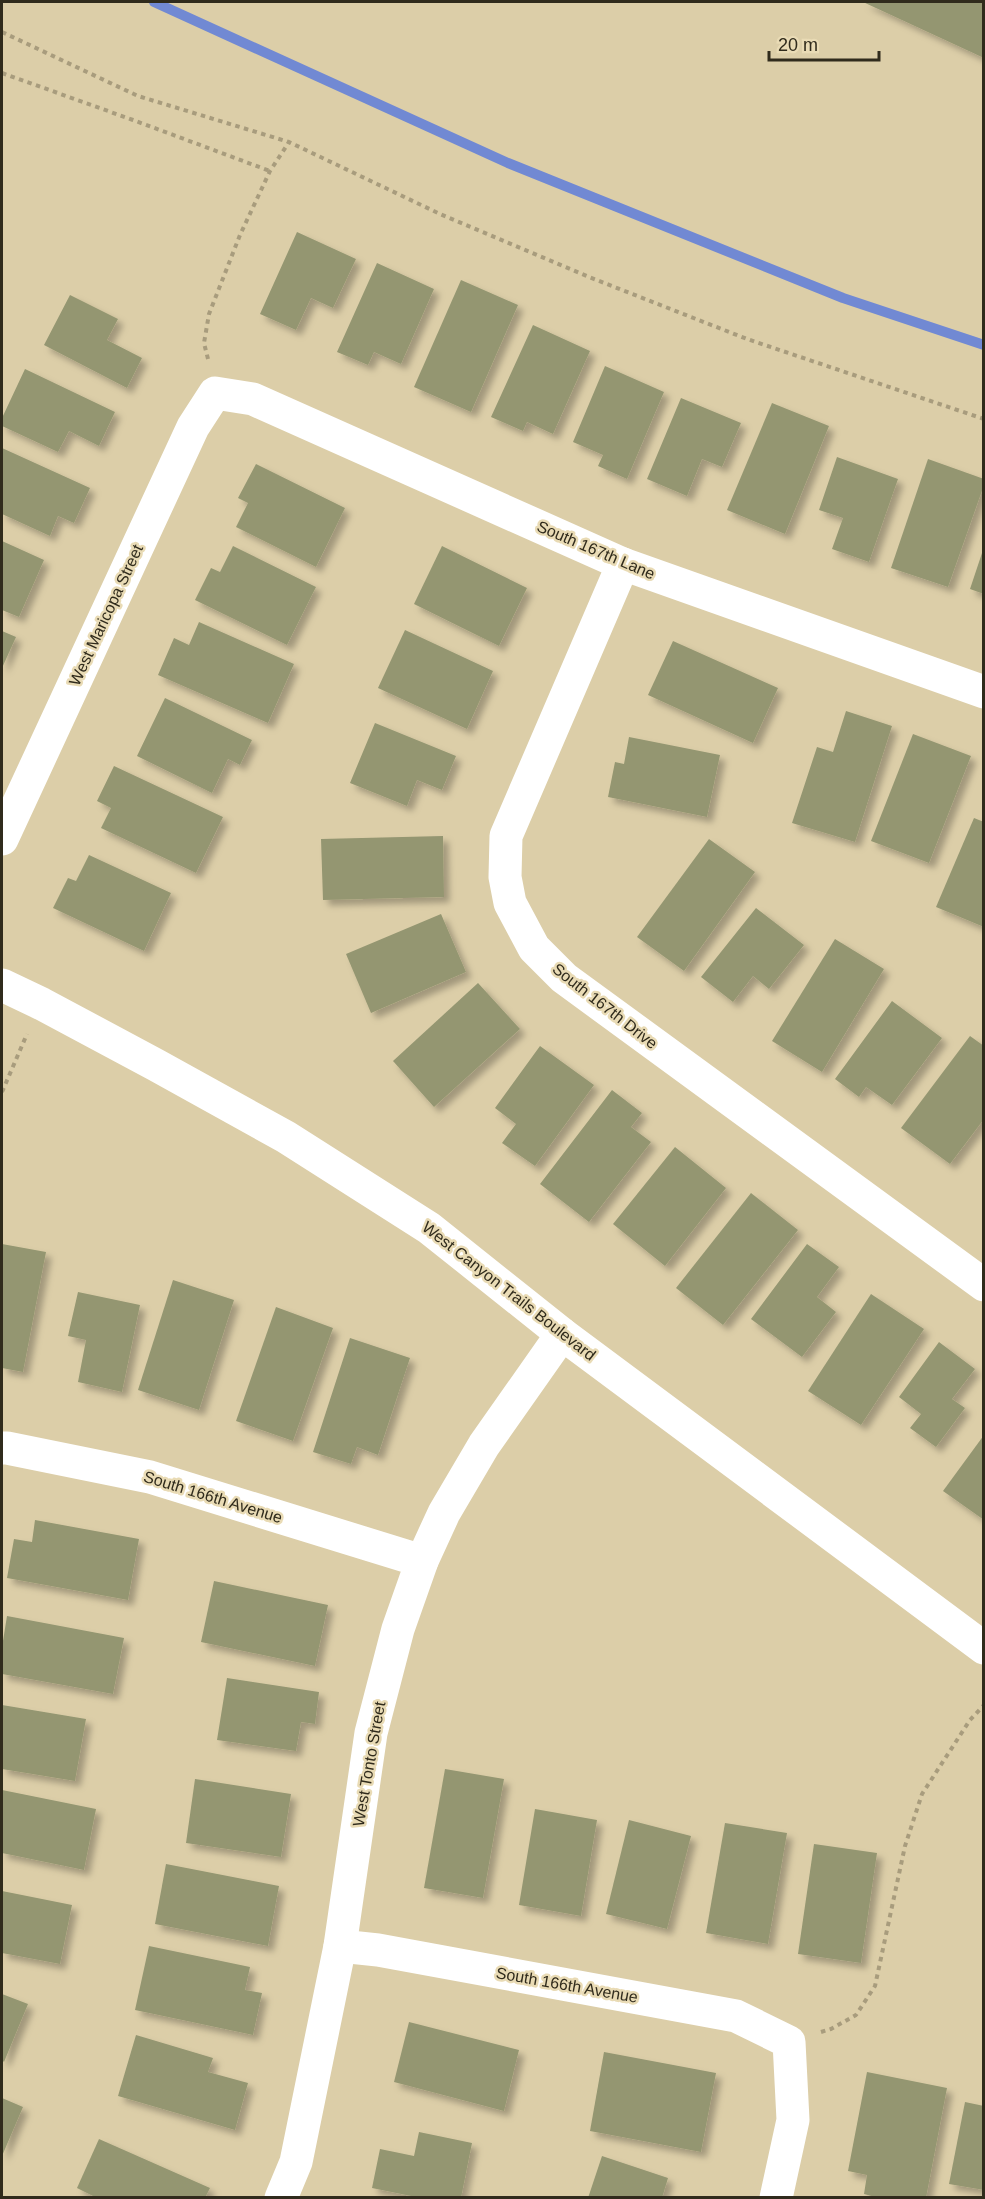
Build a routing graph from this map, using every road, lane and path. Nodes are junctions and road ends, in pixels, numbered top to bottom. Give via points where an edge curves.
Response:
1 (2, 32) edge
2 (2, 73) edge
3 (289, 142) junction
4 (270, 171) junction
5 (215, 393) junction
6 (984, 419) edge
7 (623, 564) junction
8 (984, 692) edge
9 (2, 839) edge
10 (2, 985) edge
11 (42, 1004) junction
12 (2, 1092) edge
13 (984, 1286) edge
14 (562, 1334) junction
15 (2, 1448) edge
16 (422, 1561) junction
17 (984, 1648) edge
18 (984, 1705) edge
19 (340, 1946) junction
20 (789, 2042) junction
21 (281, 2198) edge
22 (776, 2198) edge

1 - 3 path via 138,96
2 - 4 path
3 - 4 path
3 - 6 path via 440,214 600,282 747,339
4 - 5 path via 209,314 204,343
5 - 7 street, South 167th Lane via 253,399
5 - 9 street, West Maricopa Street via 193,427
7 - 8 street, South 167th Lane
7 - 13 street, South 167th Drive via 506,836 505,877 510,903 534,948 564,978
10 - 11 street, West Canyon Trails Boulevard
11 - 12 path
11 - 14 street, West Canyon Trails Boulevard via 286,1137 429,1228
14 - 16 street, West Tonto Street via 484,1445 444,1513
14 - 17 street, West Canyon Trails Boulevard
15 - 16 street, South 166th Avenue via 150,1477
16 - 19 street, West Tonto Street via 398,1629 371,1733
18 - 20 path via 922,1794 905,1846 875,1986 856,2015 831,2029
19 - 20 street, South 166th Avenue via 736,2016
19 - 21 street, West Tonto Street via 296,2162
20 - 22 street via 793,2120

